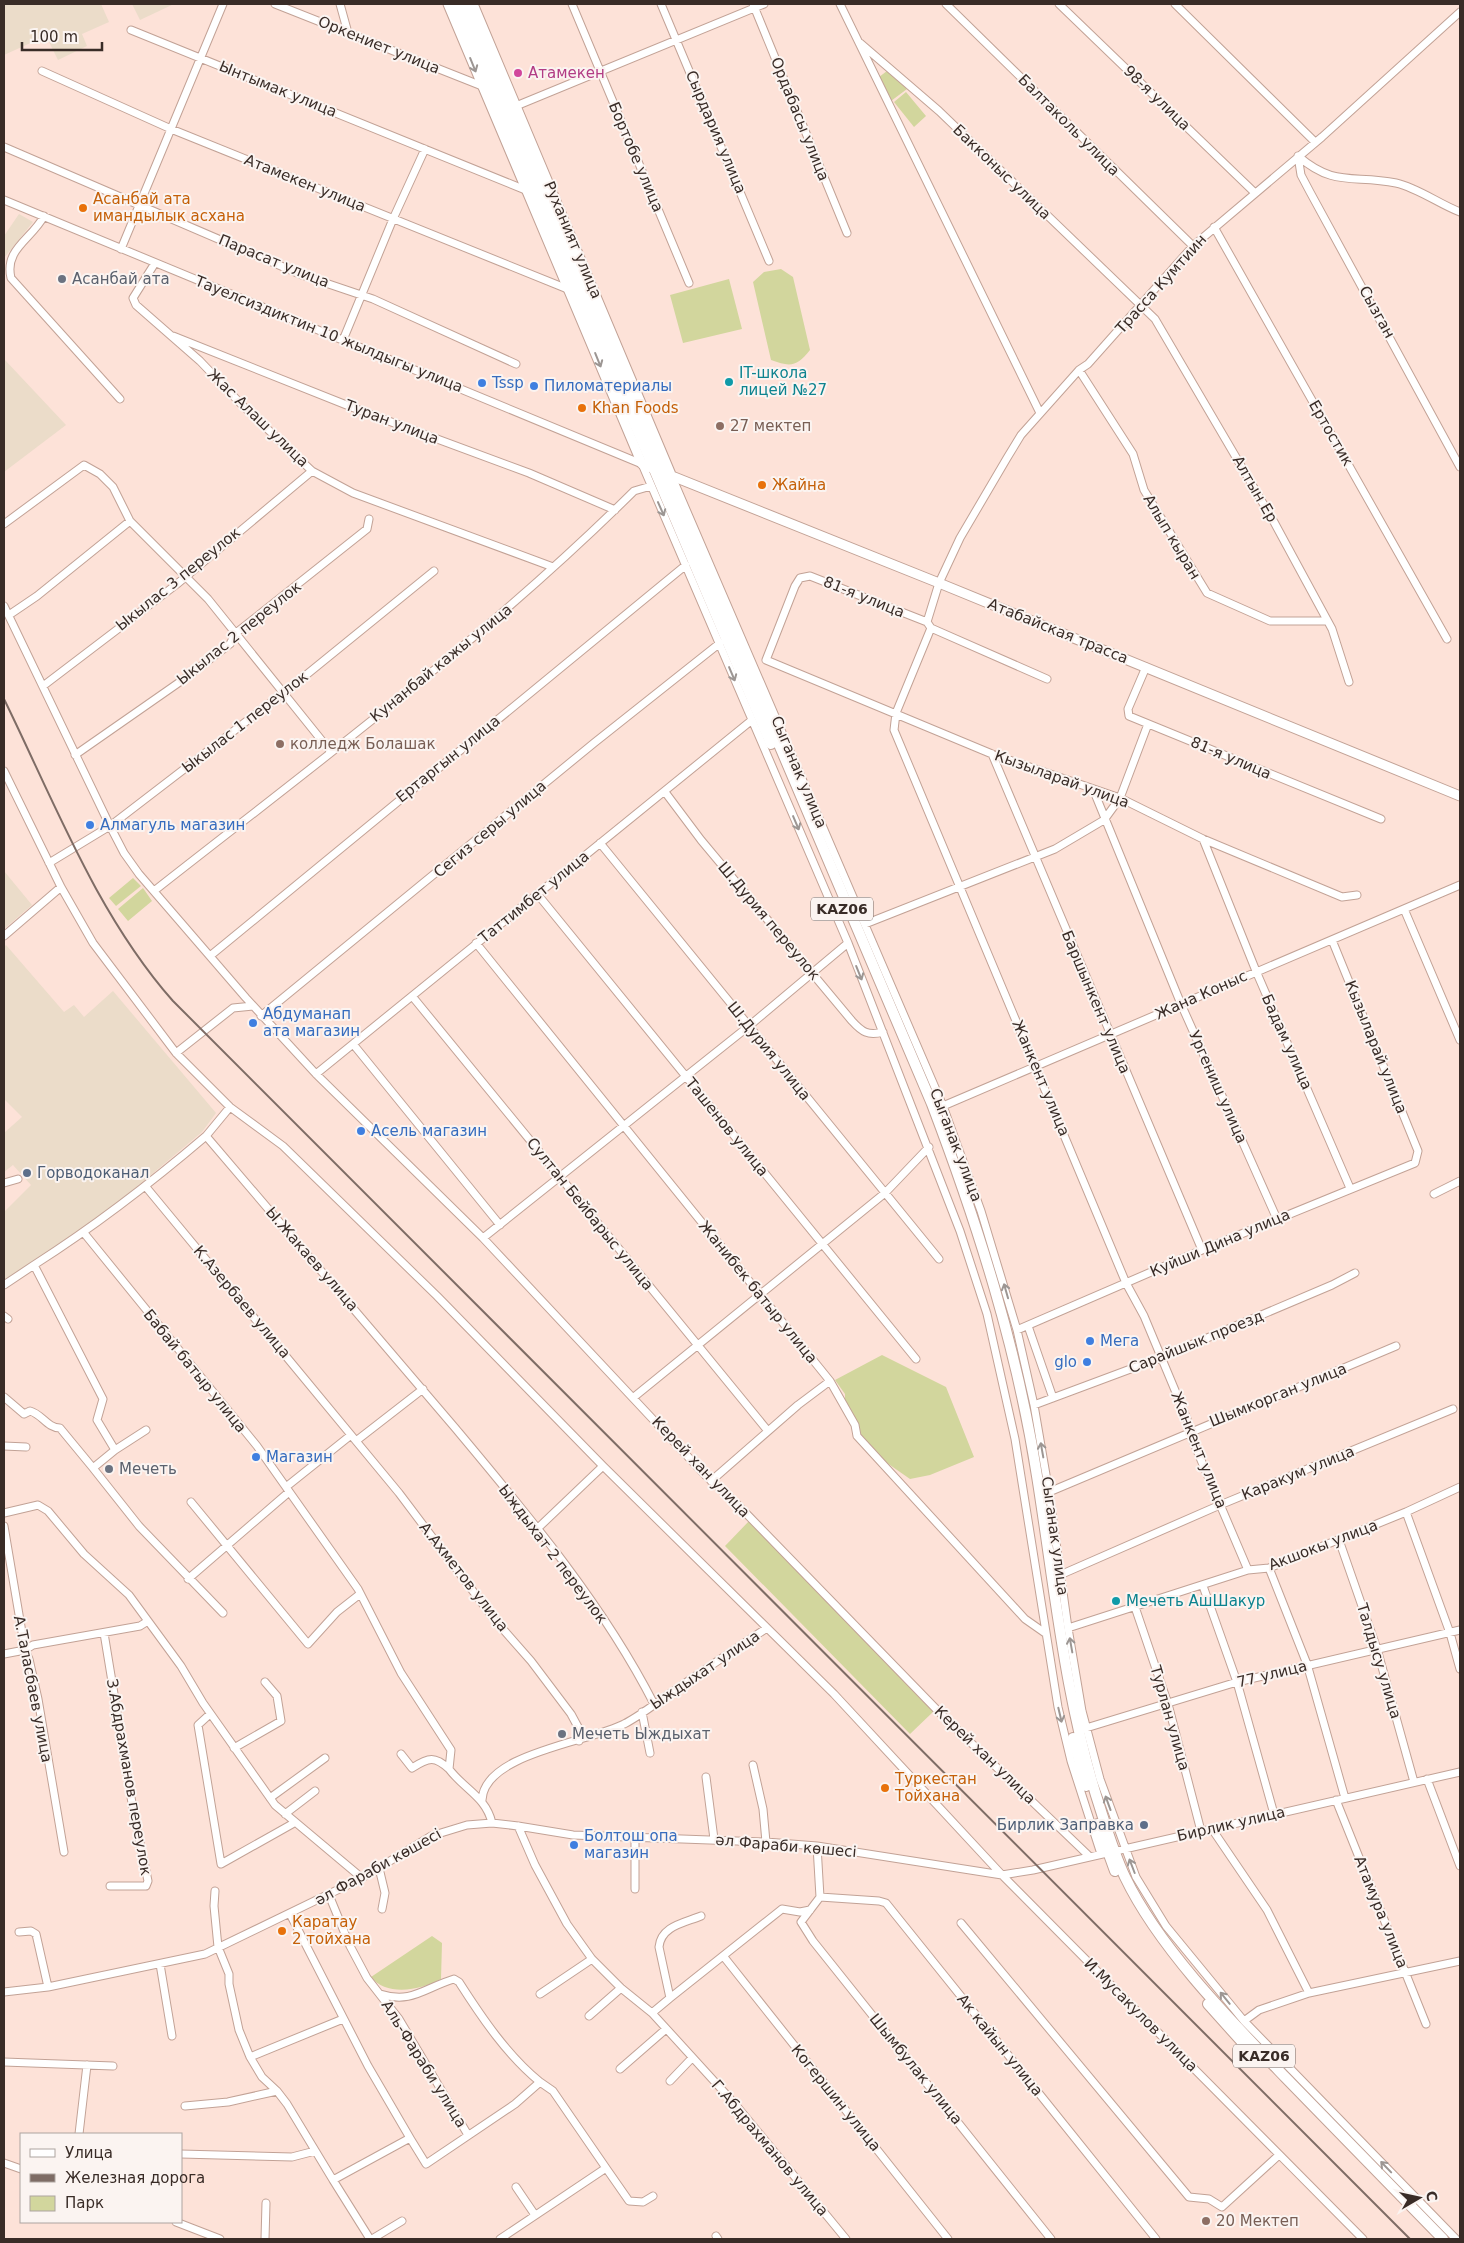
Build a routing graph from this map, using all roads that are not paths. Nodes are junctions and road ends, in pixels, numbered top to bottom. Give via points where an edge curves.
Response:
1 (224, 4) edge
2 (275, 4) edge
3 (340, 4) edge
4 (448, 4) edge
5 (456, 4) edge
6 (464, 4) edge
7 (473, 4) edge
8 (572, 4) edge
9 (662, 4) edge
10 (764, 4) edge
11 (840, 4) edge
12 (946, 4) edge
13 (1059, 4) edge
14 (1175, 4) edge
15 (753, 6) edge
16 (1460, 12) edge
17 (131, 30) dead end
18 (348, 32) junction
19 (677, 40) junction
20 (860, 43) junction
21 (200, 57) junction
22 (42, 72) dead end
23 (601, 72) junction
24 (482, 86) junction
25 (516, 106) junction
26 (171, 129) junction
27 (1315, 142) junction
28 (4, 147) edge
29 (425, 149) junction
30 (1298, 156) junction
31 (528, 191) junction
32 (1254, 192) junction
33 (4, 200) edge
34 (139, 205) junction
35 (1460, 212) edge
36 (44, 216) junction
37 (393, 219) junction
38 (1214, 227) junction
39 (847, 233) dead end
40 (1193, 246) junction
41 (121, 249) junction
42 (769, 261) dead end
43 (155, 262) junction
44 (689, 283) dead end
45 (570, 290) junction
46 (362, 296) junction
47 (1141, 306) junction
48 (169, 334) junction
49 (343, 340) junction
50 (516, 364) dead end
51 (1079, 370) junction
52 (120, 399) dead end
53 (1040, 413) junction
54 (642, 464) junction
55 (1460, 467) edge
56 (654, 469) junction
57 (312, 471) junction
58 (668, 475) junction
59 (651, 486) junction
60 (615, 510) junction
61 (369, 519) dead end
62 (130, 521) junction
63 (4, 524) edge
64 (686, 565) junction
65 (553, 567) junction
66 (434, 571) dead end
67 (186, 576) junction
68 (939, 583) junction
69 (4, 606) edge
70 (9, 615) junction
71 (1327, 620) junction
72 (929, 625) junction
73 (236, 633) junction
74 (1447, 639) dead end
75 (720, 643) junction
76 (766, 660) joint
77 (1146, 667) junction
78 (1047, 679) dead end
79 (1349, 682) dead end
80 (43, 686) junction
81 (284, 692) junction
82 (896, 713) junction
83 (752, 720) junction
84 (1148, 724) junction
85 (331, 752) junction
86 (992, 754) junction
87 (75, 755) junction
88 (4, 774) edge
89 (1093, 789) junction
90 (665, 792) junction
91 (1460, 796) edge
92 (1120, 798) junction
93 (1381, 819) dead end
94 (1104, 820) junction
95 (110, 826) junction
96 (1203, 839) junction
97 (600, 842) junction
98 (1036, 856) junction
99 (49, 863) junction
100 (1460, 885) edge
101 (61, 887) junction
102 (961, 887) junction
103 (154, 891) junction
104 (1357, 895) dead end
105 (538, 896) junction
106 (1404, 909) junction
107 (865, 924) junction
108 (4, 936) edge
109 (1332, 940) junction
110 (476, 943) junction
111 (848, 943) junction
112 (210, 956) junction
113 (1256, 971) junction
114 (814, 973) junction
115 (412, 996) junction
116 (1181, 1004) junction
117 (253, 1006) junction
118 (262, 1016) junction
119 (749, 1026) junction
120 (883, 1032) junction
121 (1110, 1035) junction
122 (1460, 1040) edge
123 (353, 1044) junction
124 (176, 1053) junction
125 (1036, 1066) junction
126 (316, 1074) junction
127 (686, 1076) junction
128 (943, 1106) junction
129 (230, 1107) junction
130 (624, 1126) junction
131 (206, 1136) junction
132 (929, 1147) junction
133 (1419, 1154) joint
134 (560, 1177) junction
135 (18, 1179) dead end
136 (1460, 1181) edge
137 (4, 1183) edge
138 (146, 1187) junction
139 (1350, 1188) junction
140 (885, 1193) junction
141 (1434, 1194) dead end
142 (1277, 1219) junction
143 (500, 1225) junction
144 (84, 1233) junction
145 (483, 1238) junction
146 (821, 1244) junction
147 (1202, 1250) junction
148 (938, 1259) dead end
149 (34, 1265) junction
150 (1355, 1273) dead end
151 (1126, 1283) junction
152 (4, 1285) edge
153 (760, 1294) junction
154 (1028, 1326) junction
155 (1017, 1330) junction
156 (697, 1344) junction
157 (1396, 1346) dead end
158 (1160, 1358) junction
159 (916, 1359) dead end
160 (830, 1382) junction
161 (423, 1389) junction
162 (4, 1397) edge
163 (634, 1397) junction
164 (1053, 1398) junction
165 (1034, 1405) junction
166 (1453, 1409) dead end
167 (441, 1412) joint
168 (337, 1419) joint
169 (146, 1430) dead end
170 (768, 1431) junction
171 (1189, 1431) junction
172 (353, 1438) junction
173 (4, 1446) edge
174 (26, 1446) dead end
175 (115, 1450) junction
176 (603, 1466) junction
177 (93, 1468) junction
178 (711, 1481) junction
179 (1460, 1487) edge
180 (287, 1489) junction
181 (1049, 1492) junction
182 (191, 1502) dead end
183 (1220, 1505) junction
184 (1406, 1512) junction
185 (4, 1513) edge
186 (4, 1526) edge
187 (538, 1528) junction
188 (1339, 1540) junction
189 (228, 1546) junction
190 (1269, 1568) junction
191 (1248, 1570) junction
192 (1060, 1576) junction
193 (188, 1579) junction
194 (1204, 1586) junction
195 (360, 1594) junction
196 (1135, 1607) junction
197 (223, 1613) dead end
198 (148, 1621) junction
199 (767, 1628) junction
200 (1068, 1628) junction
201 (1460, 1630) edge
202 (104, 1633) junction
203 (1045, 1633) junction
204 (1450, 1633) junction
205 (25, 1650) junction
206 (1377, 1650) junction
207 (4, 1654) edge
208 (1307, 1664) junction
209 (1460, 1669) edge
210 (265, 1682) dead end
211 (1237, 1682) junction
212 (654, 1704) junction
213 (1168, 1704) junction
214 (642, 1712) junction
215 (210, 1714) junction
216 (1086, 1728) junction
217 (579, 1740) junction
218 (234, 1748) junction
219 (650, 1753) dead end
220 (401, 1754) dead end
221 (325, 1758) dead end
222 (753, 1765) dead end
223 (449, 1769) junction
224 (1460, 1772) edge
225 (706, 1777) dead end
226 (1427, 1779) junction
227 (1414, 1782) junction
228 (315, 1791) dead end
229 (270, 1798) junction
230 (1345, 1798) junction
231 (482, 1800) junction
232 (1336, 1800) junction
233 (285, 1814) junction
234 (1274, 1814) junction
235 (294, 1823) junction
236 (492, 1823) junction
237 (518, 1826) junction
238 (1212, 1829) junction
239 (1201, 1831) junction
240 (636, 1838) junction
241 (714, 1839) junction
242 (766, 1842) junction
243 (817, 1846) junction
244 (1125, 1848) junction
245 (64, 1852) dead end
246 (1107, 1852) junction
247 (1089, 1856) junction
248 (1460, 1866) edge
249 (379, 1868) junction
250 (1002, 1875) junction
251 (362, 1878) junction
252 (110, 1886) dead end
253 (635, 1888) dead end
254 (215, 1891) dead end
255 (329, 1895) junction
256 (820, 1897) junction
257 (382, 1909) dead end
258 (810, 1910) junction
259 (290, 1914) junction
260 (701, 1916) dead end
261 (961, 1923) dead end
262 (19, 1932) dead end
263 (218, 1947) junction
264 (724, 1957) junction
265 (592, 1959) junction
266 (1460, 1961) edge
267 (160, 1964) junction
268 (1404, 1972) junction
269 (48, 1987) junction
270 (621, 1988) junction
271 (4, 1992) edge
272 (1309, 1993) junction
273 (379, 1994) junction
274 (540, 1994) dead end
275 (670, 1998) junction
276 (652, 2013) junction
277 (589, 2016) dead end
278 (343, 2019) junction
279 (1244, 2021) junction
280 (1426, 2024) dead end
281 (666, 2029) junction
282 (172, 2036) dead end
283 (250, 2056) junction
284 (692, 2058) junction
285 (4, 2062) edge
286 (87, 2065) junction
287 (113, 2066) dead end
288 (620, 2069) dead end
289 (540, 2082) junction
290 (670, 2082) dead end
291 (277, 2091) junction
292 (185, 2106) dead end
293 (79, 2133) edge
294 (468, 2135) junction
295 (410, 2138) junction
296 (315, 2151) junction
297 (182, 2154) edge
298 (1279, 2155) junction
299 (4, 2163) edge
300 (606, 2168) junction
301 (20, 2169) edge
302 (332, 2180) junction
303 (516, 2187) dead end
304 (654, 2196) dead end
305 (266, 2203) dead end
306 (535, 2215) junction
307 (402, 2221) dead end
308 (179, 2223) edge
309 (220, 2239) edge
310 (265, 2239) edge
311 (371, 2239) edge
312 (500, 2239) edge
313 (846, 2239) edge
314 (948, 2239) edge
315 (1050, 2239) edge
316 (1156, 2239) edge
317 (1363, 2239) edge
318 (1433, 2239) edge
319 (1443, 2239) edge
320 (1456, 2239) edge

1 - 21 street
2 - 18 street, Оркениет улица
3 - 18 street
4 -> 24 main road, Руханият улица
5 - 56 highway, KАZ06
6 - 58 highway, KАZ06
7 - 25 main road, Руханият улица
8 - 23 street, Бортобе улица
9 - 19 street, Сырдария улица
10 - 15 street
11 - 20 street
12 - 40 street, Балтаколь улица
13 - 32 street, 98-я улица
14 - 27 street
15 - 19 street
15 - 39 street, Ордабасы улица
16 - 27 street, Трасса Кумтиин
17 - 21 street, Ынтымак улица
18 - 24 street, Оркениет улица
19 - 23 street
19 - 42 street, Сырдария улица
20 - 47 street, Бакконыс улица via 939,111
20 - 53 street
21 - 26 street
21 - 29 street, Ынтымак улица
22 - 26 street, Атамекен улица
23 - 25 street
23 - 44 street, Бортобе улица
24 - 31 main road, Руханият улица
25 - 58 main road, Руханият улица
26 - 34 street
26 - 37 street, Атамекен улица
27 - 30 street, Трасса Кумтиин
28 - 34 street, Парасат улица
29 - 31 street, Ынтымак улица
29 - 37 street
30 - 32 street, Трасса Кумтиин
30 - 35 street via 1313,169 1332,177 1397,183
30 - 55 street, Сызган via 1301,175
31 - 45 main road, Руханият улица
32 - 38 street, Трасса Кумтиин
33 - 36 street, Тауелсиздиктин 10 жылдыгы улица
34 - 41 street
34 - 46 street, Парасат улица via 302,275
36 - 41 street, Тауелсиздиктин 10 жылдыгы улица
36 - 52 street via 11,257 8,266 11,278
37 - 45 street, Атамекен улица
37 - 46 street
38 - 40 street, Трасса Кумтиин
38 - 74 street, Ертостик
40 - 47 street, Трасса Кумтиин
41 - 43 street, Тауелсиздиктин 10 жылдыгы улица
43 - 48 street, Жас Алаш улица via 133,298 136,305
43 - 49 street, Тауелсиздиктин 10 жылдыгы улица
45 -> 54 main road, Руханият улица
46 - 49 street
46 - 50 street, Парасат улица
47 - 51 street, Трасса Кумтиин
47 - 71 street, Алтын Ер via 1155,319 1274,522
48 - 57 street, Жас Алаш улица
48 - 60 street, Туран улица via 529,473
49 - 54 street, Тауелсиздиктин 10 жылдыгы улица
51 - 53 street, Трасса Кумтиин
51 - 71 street, Алып кыран via 1133,454 1144,490 1207,593 1270,621
53 - 68 street, Трасса Кумтиин via 1007,458 960,538
54 - 56 main road, Тауелсиздиктин 10 жылдыгы улица
54 - 59 street
56 - 58 main road, Атабайская трасса
56 - 246 highway, KАZ06 via 926,1107 969,1221 1019,1407 1066,1707 1078,1760
57 - 65 street, Жас Алаш улица via 353,493
57 - 67 street, Ыкылас 3 переулок
58 - 68 main road, Атабайская трасса
58 - 107 street, Сыганак улица
58 - 246 highway, KАZ06 via 932,1104 974,1219 1025,1406 1072,1706
59 - 60 street, Кунанбай кажы улица via 634,491
59 -> 64 street
60 - 65 street, Кунанбай кажы улица
61 - 73 street, Ыкылас 2 переулок via 367,529
62 - 63 street via 113,487 86,465
62 - 67 street
62 - 70 street
64 - 75 street
64 - 112 street, Ертаргын улица
65 - 85 street, Кунанбай кажы улица via 480,633
66 - 81 street, Ыкылас 1 переулок
67 - 73 street
67 - 80 street, Ыкылас 3 переулок
68 - 72 street, Жанкент улица
68 - 77 main road, Атабайская трасса
69 - 70 street, Керей хан улица
70 - 80 street, Керей хан улица
71 - 79 street, Алтын Ер
72 - 76 street, 81-я улица via 810,576 800,578
72 - 78 street
72 - 82 street, Жанкент улица
73 - 81 street
73 - 87 street, Ыкылас 2 переулок via 230,644 184,679
75 -> 83 street
75 - 118 street, Сегиз серы улица
76 - 82 street, Кызыларай улица
77 - 84 street, 81-я улица via 1128,709 1129,716
77 - 91 main road, Атабайская трасса
80 - 87 street, Керей хан улица
81 - 85 street
81 - 95 street, Ыкылас 1 переулок
82 - 86 street, Кызыларай улица
82 - 102 street, Жанкент улица via 894,730
83 - 90 street, Таттимбет улица
83 -> 111 street
84 - 92 street
84 - 93 street, 81-я улица
85 - 103 street, Кунанбай кажы улица
86 - 89 street, Кызыларай улица
86 - 98 street, Баршынкент улица
87 - 95 street, Керей хан улица
88 - 99 street, И.Мусакулов улица
89 - 92 street, Кызыларай улица
89 - 94 street, Ургениш улица
90 - 97 street, Таттимбет улица
90 - 114 street, Ш.Дурия переулок
92 - 94 street
92 - 96 street, Кызыларай улица
94 - 98 street via 1055,849
94 - 116 street, Ургениш улица
95 - 99 street, Ыкылас 1 переулок
95 - 103 street, Керей хан улица via 124,853
96 - 104 street, Кызыларай улица via 1342,897
96 - 113 street, Бадам улица
97 - 105 street, Таттимбет улица
97 - 119 street, Ш.Дурия улица
98 - 102 street
98 - 121 street, Баршынкент улица
99 - 101 street, И.Мусакулов улица
100 - 106 street, Жана Коныс
101 - 108 street
101 - 124 street, И.Мусакулов улица via 93,943
102 - 107 street
102 - 125 street, Жанкент улица
103 - 112 street, Керей хан улица
105 - 110 street, Таттимбет улица
105 - 127 street, Ташенов улица
106 - 109 street, Жана Коныс
106 - 122 street
107 - 128 street, Сыганак улица
109 - 113 street, Жана Коныс
109 - 133 street, Кызыларай улица
110 - 115 street, Таттимбет улица
110 - 130 street, Жанибек батыр улица
111 - 114 street
111 -> 120 street
112 - 117 street, Керей хан улица
113 - 116 street, Жана Коныс
113 - 139 street, Бадам улица
114 - 119 street
114 - 120 street, Ш.Дурия переулок via 861,1031 869,1035
115 - 123 street, Таттимбет улица
115 - 134 street, Султан Бейбарыс улица
116 - 121 street, Жана Коныс
116 - 142 street, Ургениш улица
117 - 118 street, Керей хан улица
117 - 124 street via 233,1008
118 - 126 street, Керей хан улица
119 - 127 street
119 - 140 street, Ш.Дурия улица
120 - 132 street
121 - 125 street, Жана Коныс
121 - 147 street, Баршынкент улица
123 - 126 street, Таттимбет улица
123 - 143 street
124 - 129 street, И.Мусакулов улица
125 - 128 street, Жана Коныс
125 - 151 street, Жанкент улица
126 - 145 street, Керей хан улица
127 - 130 street
127 - 146 street, Ташенов улица
155 -> 128 street, Сыганак улица via 981,1211
129 - 131 street
129 - 176 street, И.Мусакулов улица via 290,1152
130 - 134 street
130 - 153 street, Жанибек батыр улица
131 - 138 street
131 - 161 street, Ы.Жакаев улица
132 - 140 street
132 - 203 street via 987,1314 1004,1383
133 - 139 street, Куйши Дина улица via 1416,1163
134 - 143 street
134 - 156 street, Султан Бейбарыс улица
135 - 137 street
136 - 141 street
138 - 144 street
138 - 168 street, К.Азербаев улица
139 - 142 street, Куйши Дина улица
140 - 146 street
140 - 148 street, Ш.Дурия улица
142 - 147 street, Куйши Дина улица
143 - 145 street
144 - 149 street
144 - 180 street, Бабай батыр улица via 257,1446
145 - 163 street, Керей хан улица
146 - 153 street
146 - 159 street, Ташенов улица
147 - 151 street, Куйши Дина улица
149 - 152 street
149 - 175 street via 103,1400 97,1420
150 - 158 street, Сарайшык проезд
151 - 154 street, Куйши Дина улица
151 - 158 street, Жанкент улица via 1144,1316
153 - 156 street
153 - 160 street, Жанибек батыр улица
154 - 155 street, Куйши Дина улица
154 - 164 street
155 - 165 street, Сыганак улица
156 - 163 street
156 - 170 street, Султан Бейбарыс улица
157 - 171 street, Шымкорган улица
158 - 164 street, Сарайшык проезд
158 - 171 street, Жанкент улица via 1187,1419
160 - 170 street
160 - 203 street, Жанибек батыр улица via 855,1425 857,1436 1025,1619
161 - 167 street, Ы.Жакаев улица
161 - 172 street
162 - 177 street via 24,1414 35,1412 53,1428 60,1428
163 - 178 street, Керей хан улица
164 - 165 street, Сарайшык проезд
181 -> 165 street, Сыганак улица
166 - 183 street, Каракум улица
167 - 187 street, Ыждыхат 2 переулок
168 - 172 street, А.Ахметов улица
169 - 175 street
170 - 178 street
171 - 181 street, Шымкорган улица
171 - 183 street, Жанкент улица
172 - 180 street
172 - 217 street, А.Ахметов улица via 556,1693 578,1727
173 - 174 street
175 - 177 street
176 - 187 street
176 - 199 street, И.Мусакулов улица
177 - 193 street via 139,1526
178 - 247 street, Керей хан улица via 940,1712
179 - 184 street, Акшокы улица
180 - 189 street
180 - 195 street, Бабай батыр улица
181 - 192 street, Сыганак улица
182 - 189 street
183 - 191 street, Жанкент улица
183 - 192 street, Каракум улица
184 - 188 street, Акшокы улица
184 - 204 street
185 - 198 street via 38,1505 48,1512 84,1554 129,1595
186 - 205 street, А.Таласбаев улица
187 - 212 street, Ыждыхат 2 переулок via 631,1660
188 - 190 street, Акшокы улица
188 - 206 street, Талдысу улица
189 - 193 street
189 - 195 street via 308,1644 337,1612
190 - 191 street, Акшокы улица
190 - 208 street
191 - 194 street, Акшокы улица
192 - 200 street, Сыганак улица
193 - 197 street
194 - 196 street, Акшокы улица
194 - 211 street
195 - 223 street, Бабай батыр улица via 401,1673 451,1750
196 - 200 street, Акшокы улица
196 - 213 street, Турлан улица
198 - 202 street via 140,1626
198 - 215 street
199 - 212 street, Ыждыхат улица
199 - 250 street, И.Мусакулов улица via 834,1694
216 -> 200 street, Сыганак улица
201 - 204 street, 77 улица
202 - 205 street via 33,1645
202 - 252 street, З.Абдрахманов переулок via 148,1881 146,1886
203 -> 246 street via 1071,1761
204 - 206 street, 77 улица
204 - 209 street
205 - 207 street
205 - 245 street, А.Таласбаев улица via 38,1699
206 - 208 street, 77 улица
206 - 227 street, Талдысу улица
208 - 211 street, 77 улица
208 - 230 street
210 - 218 street via 277,1696 281,1721
211 - 213 street, 77 улица
211 - 234 street
212 - 214 street, Ыждыхат улица
213 - 216 street, 77 улица
213 - 239 street, Турлан улица
214 - 217 street, Ыждыхат улица via 624,1724
214 - 219 street, Ыждыхат улица
215 - 218 street
215 - 235 street via 198,1725 221,1864
244 -> 216 street, Сыганак улица
217 - 231 street, Ыждыхат улица via 518,1759 492,1780 482,1792
218 - 229 street
220 - 223 street via 412,1768 430,1759 439,1760
221 - 229 street
222 - 242 street via 763,1809
223 - 231 street via 459,1782
224 - 226 street, Бирлик улица
225 - 241 street
226 - 227 street, Бирлик улица
226 - 248 street
227 - 230 street, Бирлик улица
228 - 233 street
229 - 233 street
230 - 232 street, Бирлик улица
231 - 236 street
232 - 234 street, Бирлик улица
232 - 268 street, Атамура улица
233 - 235 street
234 - 238 street, Бирлик улица
235 - 251 street
236 - 237 street, әл Фараби көшесі
236 - 249 street, әл Фараби көшесі via 468,1825 431,1836
237 - 240 street, әл Фараби көшесі via 573,1835
237 - 265 street, Г.Абдрахманов улица via 567,1924
238 - 239 street, Бирлик улица
238 - 272 street via 1267,1910
239 - 244 street, Бирлик улица
240 - 241 street, әл Фараби көшесі
240 - 253 street
241 - 242 street, әл Фараби көшесі
242 - 243 street, әл Фараби көшесі
243 - 250 street, әл Фараби көшесі
243 - 256 street
244 - 246 street, Бирлик улица
279 -> 244 street, Сыганак улица via 1166,1926 1136,1877
246 - 247 street, Бирлик улица
246 - 318 highway, KАZ06 via 1142,1920 1203,1998
246 - 319 highway, KАZ06 via 1148,1916 1208,1994
247 - 250 street, Бирлик улица
249 - 251 street, әл Фараби көшесі
249 - 257 street via 385,1893
250 - 298 street, И.Мусакулов улица
251 - 255 street, әл Фараби көшесі
254 - 263 street
255 - 259 street, әл Фараби көшесі
255 - 273 street, Аль-Фараби улица via 350,1946
256 - 258 street
256 - 316 street, Ак кайын улица via 886,1903
258 - 264 street via 782,1909
258 - 315 street, Шымбулак улица via 802,1922 813,1941
259 - 263 street, әл Фараби көшесі
259 - 278 street
260 - 275 street via 665,1931 660,1939
261 - 298 street via 1189,2197 1209,2199 1222,2207
262 - 269 street via 36,1934
263 - 267 street, әл Фараби көшесі via 205,1954
263 - 283 street via 229,1974 239,2030
264 - 275 street
264 - 314 street, Когершин улица
265 - 270 street, Г.Абдрахманов улица
265 - 274 street
266 - 268 street
267 - 269 street, әл Фараби көшесі
267 - 282 street
268 - 272 street
268 - 280 street, Атамура улица
269 - 271 street, әл Фараби көшесі
270 - 276 street, Г.Абдрахманов улица
270 - 277 street
272 - 279 street via 1259,2010
273 - 289 street, Аль-Фараби улица via 395,1999 408,1998 454,1979 494,2033 527,2072
273 - 294 street, Аль-Фараби улица via 399,2019
275 - 276 street
276 - 281 street, Г.Абдрахманов улица
278 - 283 street
278 - 295 street
320 -> 279 street, Сыганак улица
281 - 284 street, Г.Абдрахманов улица
281 - 288 street
283 - 291 street via 262,2077
284 - 290 street
284 - 313 street, Г.Абдрахманов улица
285 - 286 street
286 - 287 street
286 - 293 street
289 - 294 street via 515,2104
289 - 300 street via 553,2091
291 - 292 street via 228,2102
291 - 296 street
294 - 295 street via 426,2164
295 - 302 street
296 - 297 street via 292,2157
296 - 302 street
298 - 317 street, И.Мусакулов улица
299 - 301 street
300 - 304 street via 630,2201 643,2202
300 - 306 street
302 - 311 street
303 - 306 street
305 - 310 street
306 - 312 street
307 - 311 street
308 - 309 street

